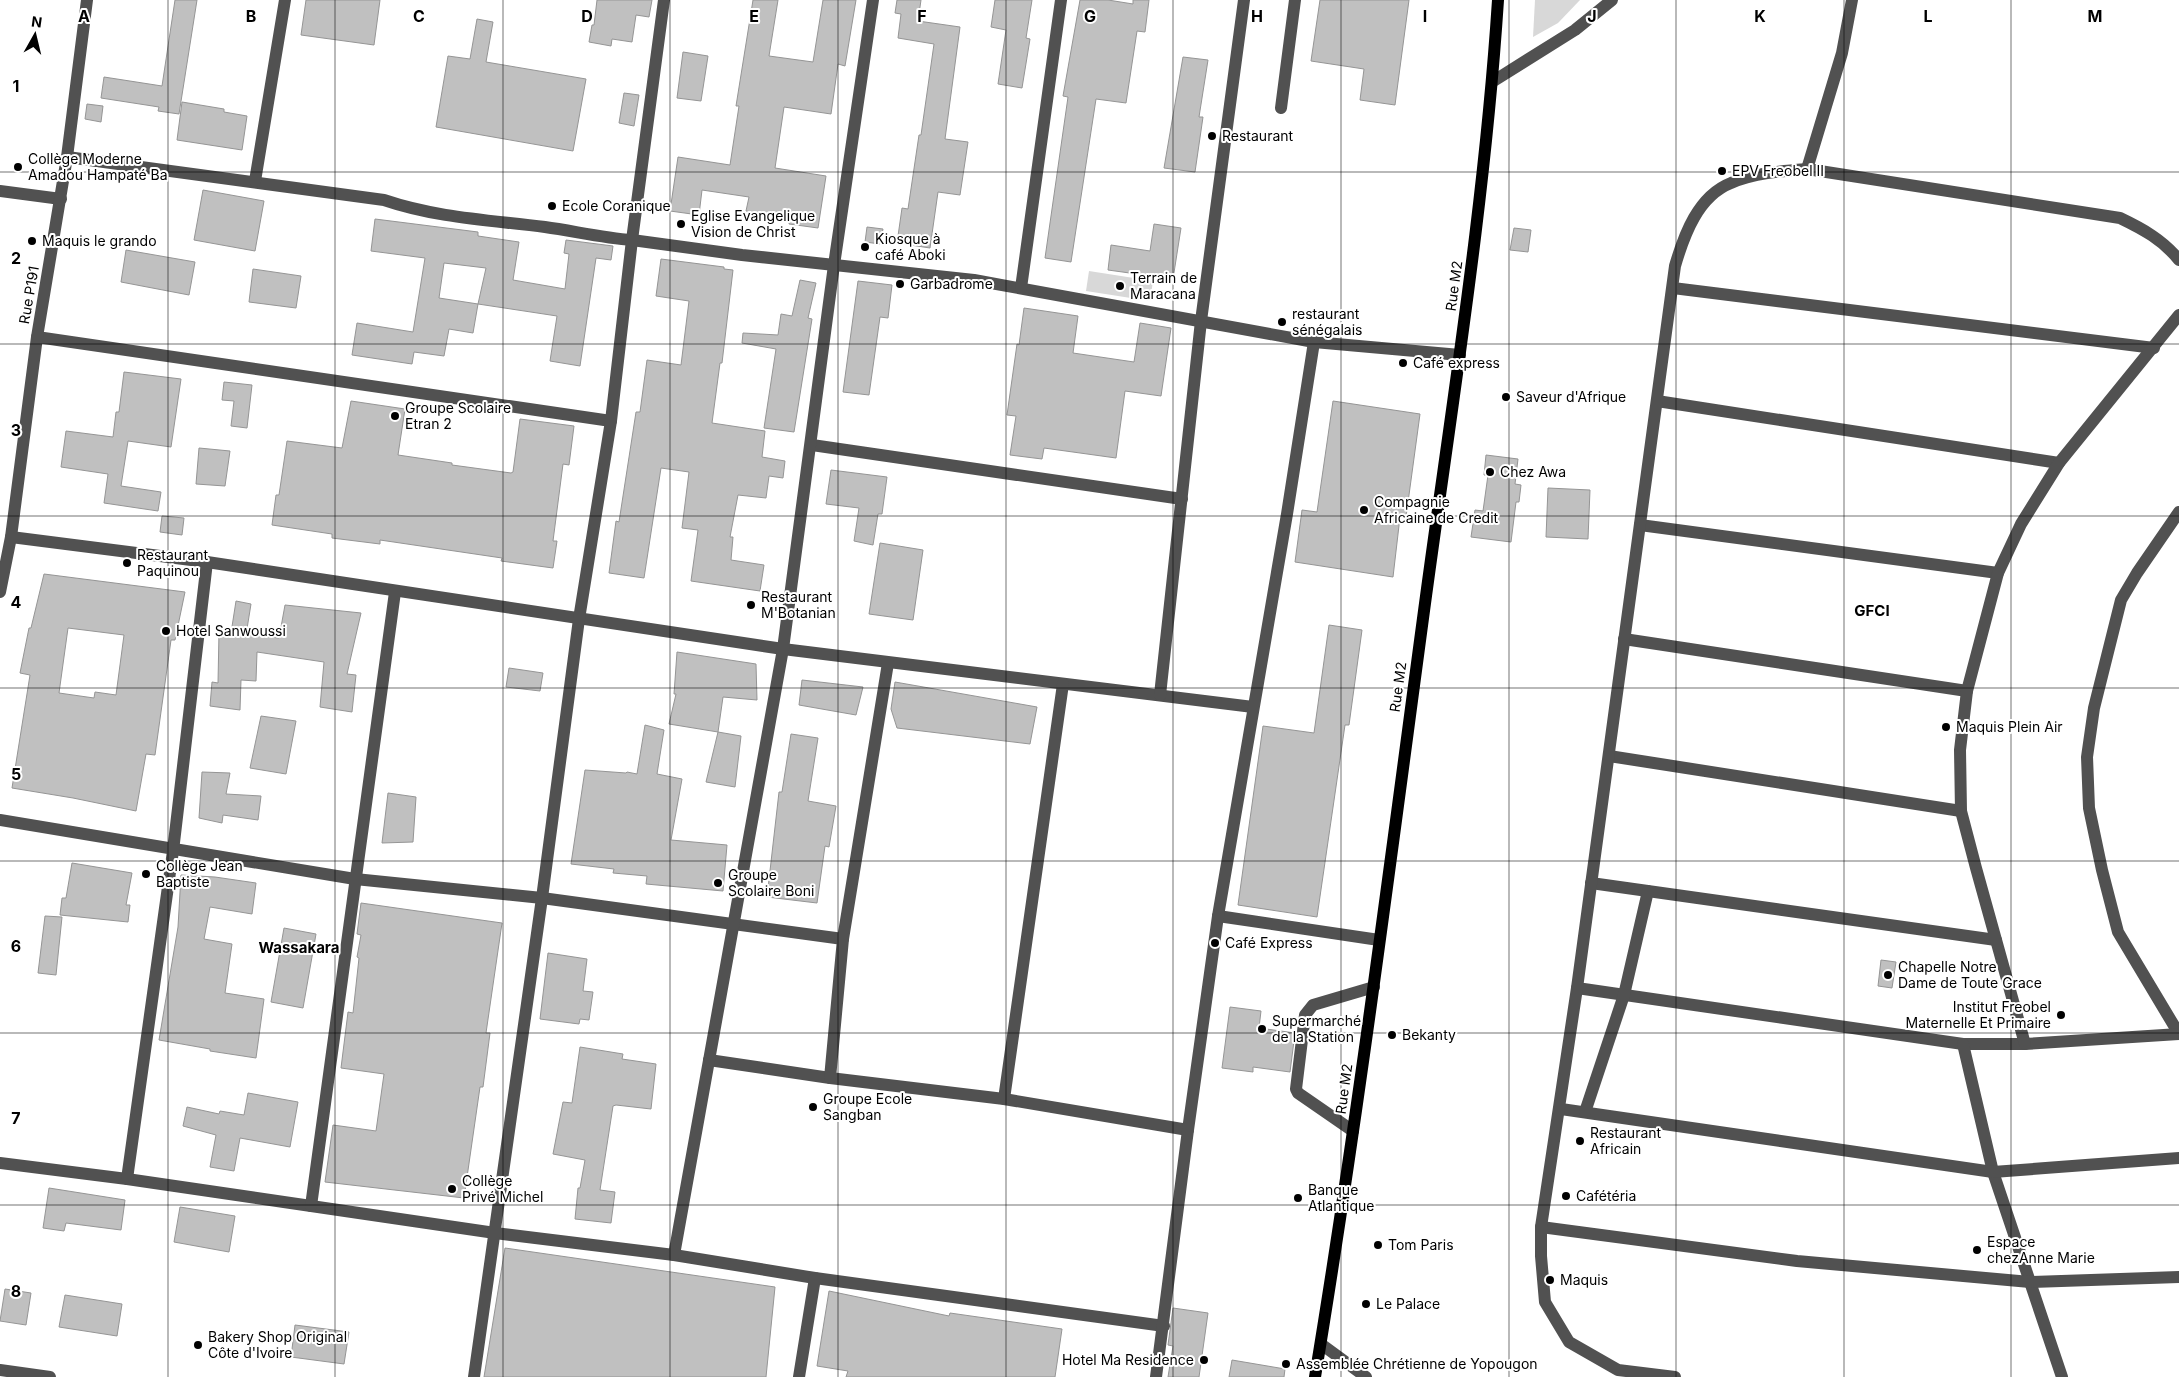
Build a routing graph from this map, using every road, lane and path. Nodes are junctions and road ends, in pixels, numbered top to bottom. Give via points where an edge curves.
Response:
1 (284, 0) edge
2 (664, 0) edge
3 (873, 0) edge
4 (1060, 0) edge
5 (1244, 0) edge
6 (1295, 0) edge
7 (1498, 0) edge
8 (1852, 0) edge
9 (83, 1) edge
10 (1610, 1) edge
11 (1492, 82) junction
12 (1281, 108) dead end
13 (67, 157) junction
14 (1807, 169) junction
15 (255, 181) junction
16 (0, 191) edge
17 (61, 198) junction
18 (632, 240) junction
19 (2179, 260) edge
20 (834, 265) junction
21 (1021, 288) junction
22 (1673, 288) junction
23 (2179, 315) edge
24 (1201, 321) junction
25 (37, 337) junction
26 (1314, 342) junction
27 (2154, 348) junction
28 (1460, 355) junction
29 (1656, 401) junction
30 (611, 421) junction
31 (812, 445) junction
32 (2059, 463) junction
33 (1182, 499) junction
34 (2179, 512) edge
35 (1640, 525) junction
36 (10, 537) junction
37 (207, 562) junction
38 (1998, 573) junction
39 (0, 592) edge
40 (395, 592) junction
41 (579, 619) junction
42 (1624, 639) junction
43 (783, 649) junction
44 (888, 664) junction
45 (1063, 684) junction
46 (1967, 691) junction
47 (1160, 695) junction
48 (1253, 706) junction
49 (1608, 756) junction
50 (1962, 811) junction
51 (0, 820) edge
52 (173, 851) junction
53 (355, 879) junction
54 (1591, 883) junction
55 (1648, 891) junction
56 (542, 898) junction
57 (1218, 916) junction
58 (735, 926) junction
59 (842, 939) junction
60 (1380, 940) junction
61 (1996, 940) junction
62 (1374, 987) junction
63 (1577, 988) junction
64 (1624, 995) junction
65 (2179, 1034) edge
66 (1963, 1044) junction
67 (2026, 1044) junction
68 (709, 1060) junction
69 (830, 1078) junction
70 (1004, 1099) junction
71 (1560, 1109) junction
72 (1585, 1112) junction
73 (1188, 1130) junction
74 (1353, 1131) junction
75 (2179, 1158) edge
76 (0, 1163) edge
77 (1993, 1172) junction
78 (127, 1179) junction
79 (311, 1206) junction
80 (1541, 1227) junction
81 (495, 1234) junction
82 (674, 1254) junction
83 (2179, 1277) edge
84 (815, 1278) junction
85 (2030, 1282) junction
86 (1164, 1326) junction
87 (1321, 1344) junction
88 (0, 1370) edge
89 (50, 1377) edge
90 (474, 1377) edge
91 (799, 1377) edge
92 (1156, 1377) edge
93 (1315, 1377) edge
94 (1366, 1377) edge
95 (1675, 1377) edge
96 (2062, 1377) edge

1 - 15 street
2 - 18 street
3 - 20 street
4 - 21 street
5 - 24 street
6 - 12 street
7 - 11 main road, Rue M2
8 - 14 street via 1842,53
9 - 13 street, Rue P191
10 - 11 street via 1575,30
11 - 28 main road, Rue M2
13 - 15 street
13 - 17 street, Rue P191
14 - 19 street via 2120,218 2148,232
14 - 22 street via 1773,172 1730,183 1710,198 1683,237
15 - 18 street via 384,200 426,213 461,219
16 - 17 street
17 - 25 street, Rue P191
18 - 20 street
18 - 30 street
20 - 21 street
20 - 31 street
21 - 24 street
22 - 27 street
22 - 29 street
23 - 27 street
24 - 26 street
24 - 33 street
25 - 30 street
25 - 36 street, Rue P191
26 - 28 street
26 - 48 street
27 - 32 street
28 - 60 main road, Rue M2
29 - 32 street
29 - 35 street
30 - 41 street
31 - 33 street
31 - 43 street
32 - 38 street via 2022,524
33 - 47 street
34 - 65 street via 2121,600 2094,708 2087,757 2089,808 2118,932
35 - 38 street
35 - 42 street
36 - 37 street
36 - 39 street, Rue P191
37 - 40 street
37 - 52 street
38 - 46 street
40 - 41 street
40 - 53 street
41 - 43 street
41 - 56 street
42 - 46 street
42 - 49 street
43 - 44 street
43 - 58 street
44 - 45 street
44 - 59 street
45 - 47 street
45 - 70 street
46 - 50 street via 1960,750
47 - 48 street
48 - 57 street
49 - 50 street
49 - 54 street
50 - 61 street
51 - 52 street
52 - 53 street
52 - 78 street
53 - 56 street
53 - 79 street
54 - 55 street
54 - 63 street
55 - 61 street
55 - 64 street
56 - 58 street
56 - 81 street
57 - 60 street
57 - 73 street
58 - 59 street
58 - 68 street
59 - 69 street
60 - 62 main road, Rue M2
61 - 67 street
62 - 74 main road, Rue M2
62 - 74 street via 1313,1005 1306,1015 1296,1089
63 - 64 street
63 - 71 street
64 - 66 street
64 - 72 street
65 - 67 street
66 - 67 street
66 - 77 street
68 - 69 street
68 - 82 street
69 - 70 street
70 - 73 street
71 - 72 street
71 - 80 street
72 - 77 street
73 - 86 street
74 - 87 main road, Rue M2
75 - 77 street
76 - 78 street
77 - 85 street
78 - 79 street
79 - 81 street
80 - 85 street via 1797,1261
80 - 95 street via 1545,1302 1569,1342 1618,1370
81 - 82 street
81 - 90 street
82 - 84 street
83 - 85 street
84 - 86 street
84 - 91 street
85 - 96 street
86 - 92 street
87 - 93 main road, Rue M2
87 - 94 street
88 - 89 street

